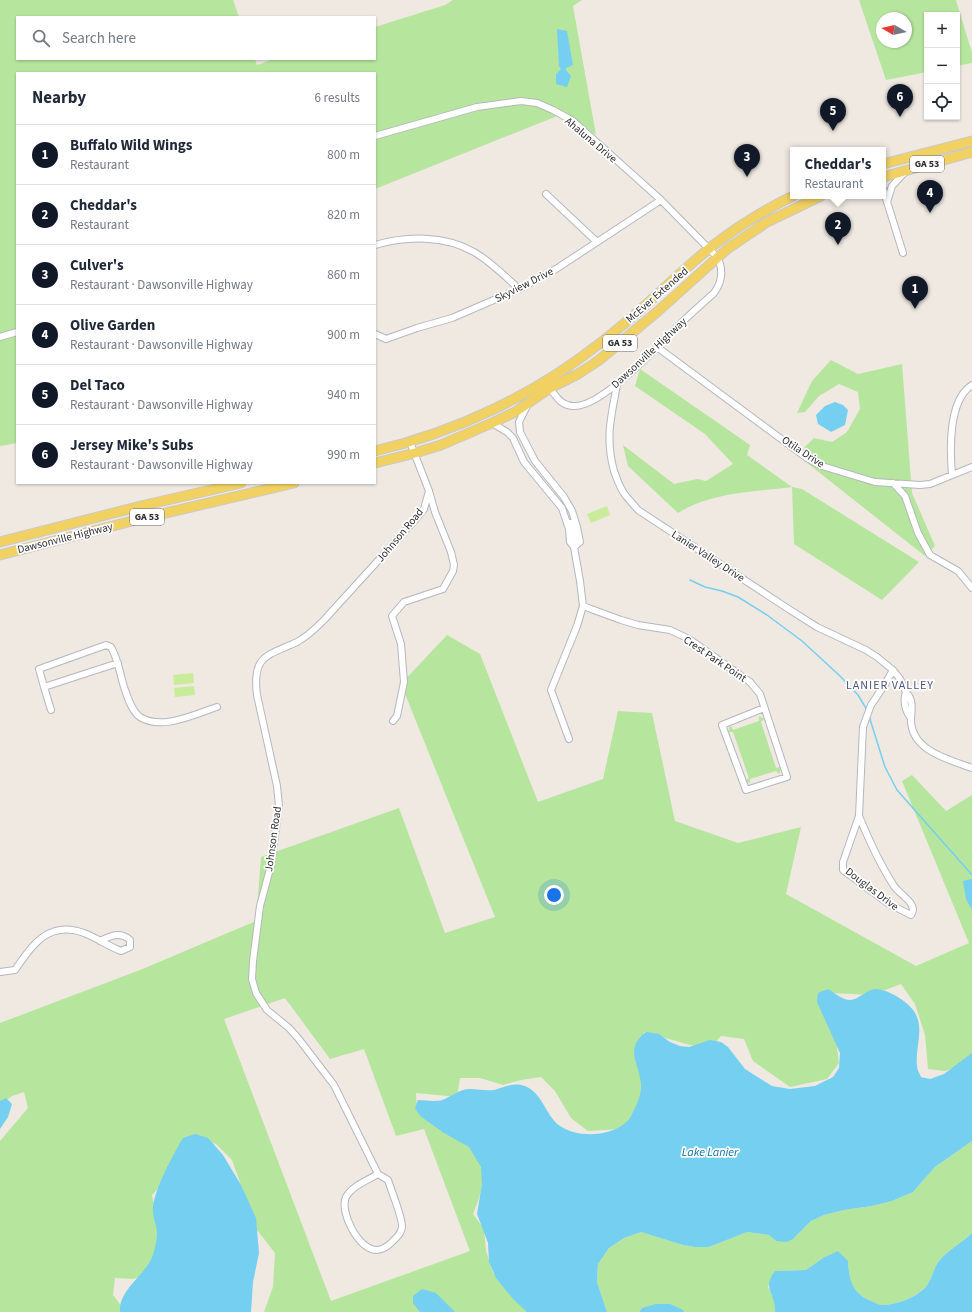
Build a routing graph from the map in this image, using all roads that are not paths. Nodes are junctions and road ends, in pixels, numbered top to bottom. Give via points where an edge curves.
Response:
1 (376, 136) edge
2 (972, 141) edge
3 (972, 152) edge
4 (886, 163) edge
5 (907, 170) junction
6 (886, 176) edge
7 (546, 194) dead end
8 (790, 198) edge
9 (815, 199) edge
10 (886, 199) edge
11 (661, 200) junction
12 (887, 202) junction
13 (597, 242) junction
14 (376, 245) edge
15 (710, 248) junction
16 (902, 253) dead end
17 (717, 257) junction
18 (519, 289) junction
19 (16, 332) edge
20 (376, 334) edge
21 (0, 337) edge
22 (657, 347) junction
23 (547, 385) junction
24 (617, 385) junction
25 (972, 385) edge
26 (528, 402) junction
27 (492, 423) junction
28 (410, 442) junction
29 (527, 446) junction
30 (519, 450) junction
31 (376, 451) edge
32 (415, 453) junction
33 (376, 463) edge
34 (972, 467) edge
35 (952, 475) junction
36 (894, 483) junction
37 (237, 484) edge
38 (290, 484) edge
39 (430, 491) junction
40 (566, 500) junction
41 (560, 505) junction
42 (573, 528) junction
43 (49, 530) junction
44 (0, 542) edge
45 (52, 542) junction
46 (0, 555) edge
47 (972, 588) edge
48 (583, 606) junction
49 (118, 663) junction
50 (893, 670) junction
51 (44, 686) junction
52 (217, 707) dead end
53 (764, 708) junction
54 (51, 710) dead end
55 (393, 721) dead end
56 (569, 739) dead end
57 (972, 768) edge
58 (859, 816) junction
59 (100, 941) dead end
60 (0, 972) edge
61 (378, 1174) junction

1 - 11 street, Ahaluna Drive via 477,107 521,101 536,103 573,121
2 - 4 main road, GA 53
3 - 5 main road, GA 53
5 - 6 main road, GA 53
5 - 12 street via 892,186
7 - 13 street
8 - 15 main road, GA 53 via 754,217
9 - 17 main road, GA 53 via 767,222
10 - 12 street
11 - 13 street, Skyview Drive
11 - 15 street, Ahaluna Drive
12 - 16 street
13 - 18 street, Skyview Drive
14 - 18 street via 415,239 455,244 486,260
15 - 17 street, Ahaluna Drive
15 - 23 main road, McEver Extended / GA 53 via 649,303
17 - 22 street, Dawsonville Highway via 722,270 719,287
17 - 23 main road, GA 53 via 598,361 578,374
18 - 20 street, Skyview Drive via 442,322 386,339
19 - 21 street
22 - 24 street, Dawsonville Highway
22 - 36 street, Otila Drive via 808,458 822,466 875,482
23 - 24 street, Dawsonville Highway via 560,402 578,407
23 - 26 main road, GA 53
23 - 28 main road, GA 53 via 436,434
24 - 50 street, Lanier Valley Drive via 608,439 611,458 617,480 625,495 638,510 817,627 866,650
25 - 35 street via 967,388 955,412 952,425
26 - 27 main road, GA 53 via 515,412
26 - 29 street via 519,422 520,432
27 - 30 street via 508,432
27 - 32 main road, GA 53
28 - 31 main road, GA 53
28 - 32 street
29 - 30 street
29 - 40 street via 535,462
30 - 41 street via 524,462
32 - 33 main road, GA 53
32 - 39 street
34 - 35 street, Otila Drive
35 - 36 street, Otila Drive via 930,484
36 - 47 street via 906,496 918,533 930,555 958,570
37 - 43 main road, Dawsonville Highway / GA 53
38 - 45 main road, Dawsonville Highway / GA 53
39 - 55 street via 454,565 443,588 404,602 392,616 401,644 404,682 397,716
39 - 61 street, Johnson Road via 424,509 415,520 324,620 298,641 265,657 258,665 256,682 279,806 271,865 260,906 252,979 256,993 267,1010 289,1028 334,1084
40 - 41 street
40 - 42 street via 572,512
41 - 42 street
42 - 48 street via 580,542 574,547
43 - 44 main road, Dawsonville Highway / GA 53
43 - 45 street
45 - 46 main road, Dawsonville Highway / GA 53
48 - 53 street, Crest Park Point via 626,622 670,630 690,640 750,682 760,694
48 - 56 street via 552,690
49 - 51 street
49 - 51 street via 111,647 106,645 96,648 39,668
49 - 52 street via 125,688 140,717 161,723 171,722
50 - 57 street via 910,696 914,737 922,746 948,760
50 - 58 street, Douglas Drive via 870,705 864,728
51 - 54 street
53 - 53 street, Crest Park Point via 787,777 746,790 722,725
58 - 58 street, Douglas Drive via 895,887 913,906 914,912 911,915 889,904 843,870 843,862
59 - 60 street via 85,933 66,929 55,930 43,936 28,950 15,970
61 - 61 street, Johnson Road via 354,1187 346,1197 344,1207 356,1235 366,1247 377,1250 386,1247 401,1233 403,1225 388,1180

